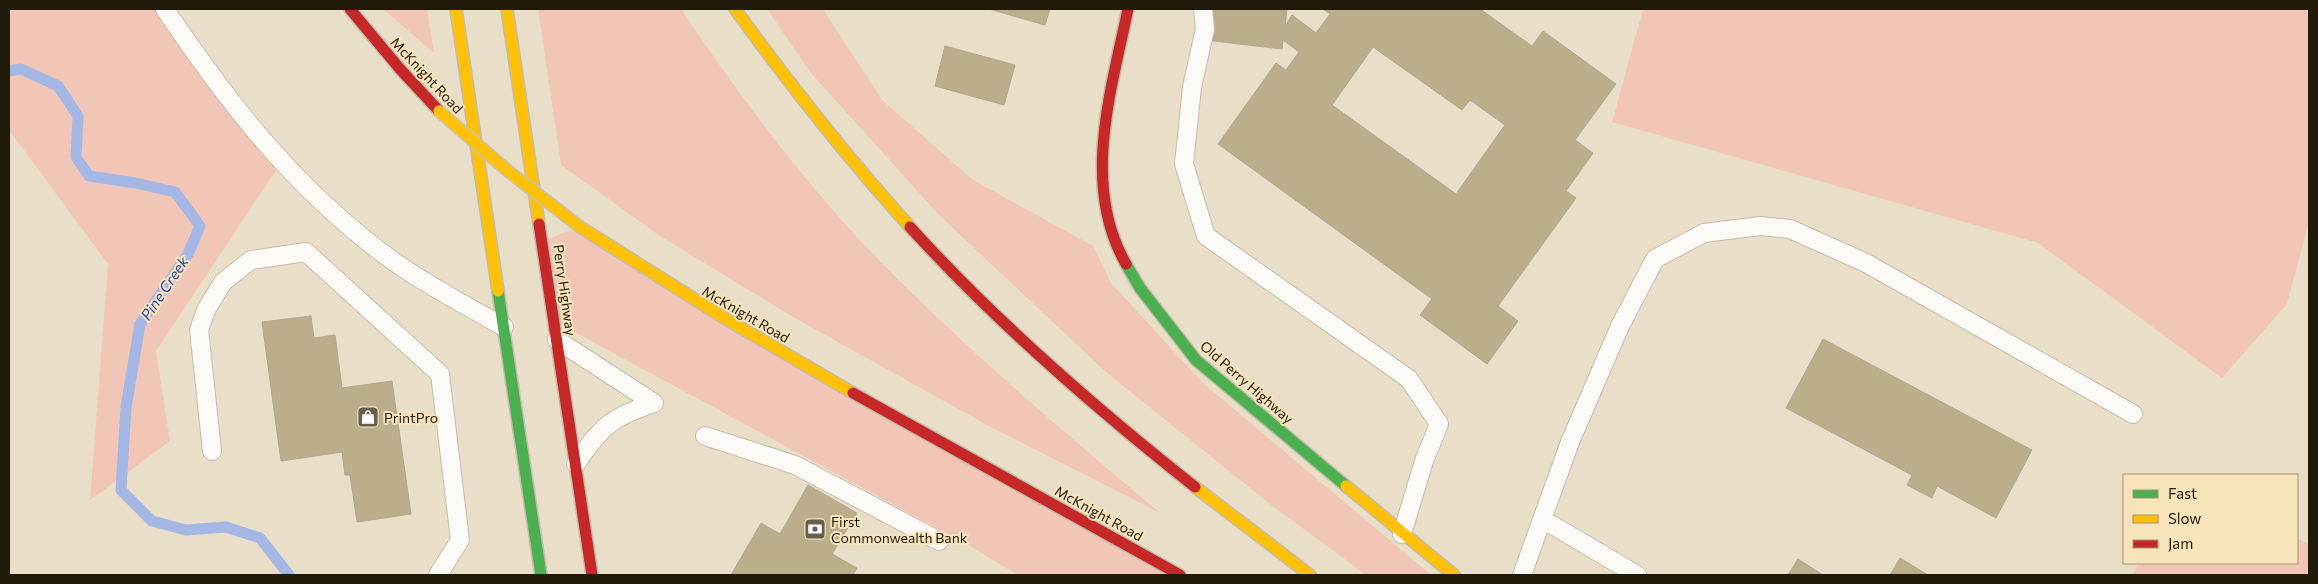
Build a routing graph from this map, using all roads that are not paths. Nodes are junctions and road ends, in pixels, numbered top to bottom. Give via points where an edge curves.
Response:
1 (165, 9) edge
2 (350, 9) edge
3 (456, 9) edge
4 (507, 9) edge
5 (735, 9) edge
6 (1128, 9) edge
7 (1203, 9) edge
8 (504, 326) junction
9 (557, 340) junction
10 (2133, 414) dead end
11 (705, 436) dead end
12 (212, 451) dead end
13 (576, 464) junction
14 (1542, 519) junction
15 (1402, 534) junction
16 (938, 541) dead end
17 (438, 575) edge
18 (541, 575) edge
19 (592, 575) edge
20 (1180, 575) edge
21 (1310, 575) edge
22 (1454, 575) edge
23 (1522, 575) edge
24 (1637, 575) edge

1 - 8 lane via 248,124 315,197 394,261
2 - 20 main road, McKnight Road, bridge via 439,111 529,190 580,227 767,344
3 - 8 main road
4 - 9 main road, Perry Highway
5 - 21 main road via 798,96 856,167 911,229 976,294 1117,424
6 - 15 main road, Old Perry Highway via 1104,124 1102,189 1118,250 1140,288 1196,360
7 - 15 lane via 1205,29 1192,87 1184,164 1206,236 1409,379 1439,424
8 - 18 main road
9 - 13 main road, Perry Highway
9 - 13 lane via 654,403 618,417 604,427
10 - 14 lane via 1866,263 1790,229 1760,226 1704,233 1654,259 1620,326 1570,442
11 - 16 lane via 795,465
12 - 17 lane via 198,330 206,310 223,282 251,260 306,252 440,374 460,540
13 - 19 main road, Perry Highway
14 - 23 lane
14 - 24 lane
15 - 22 main road, Old Perry Highway

